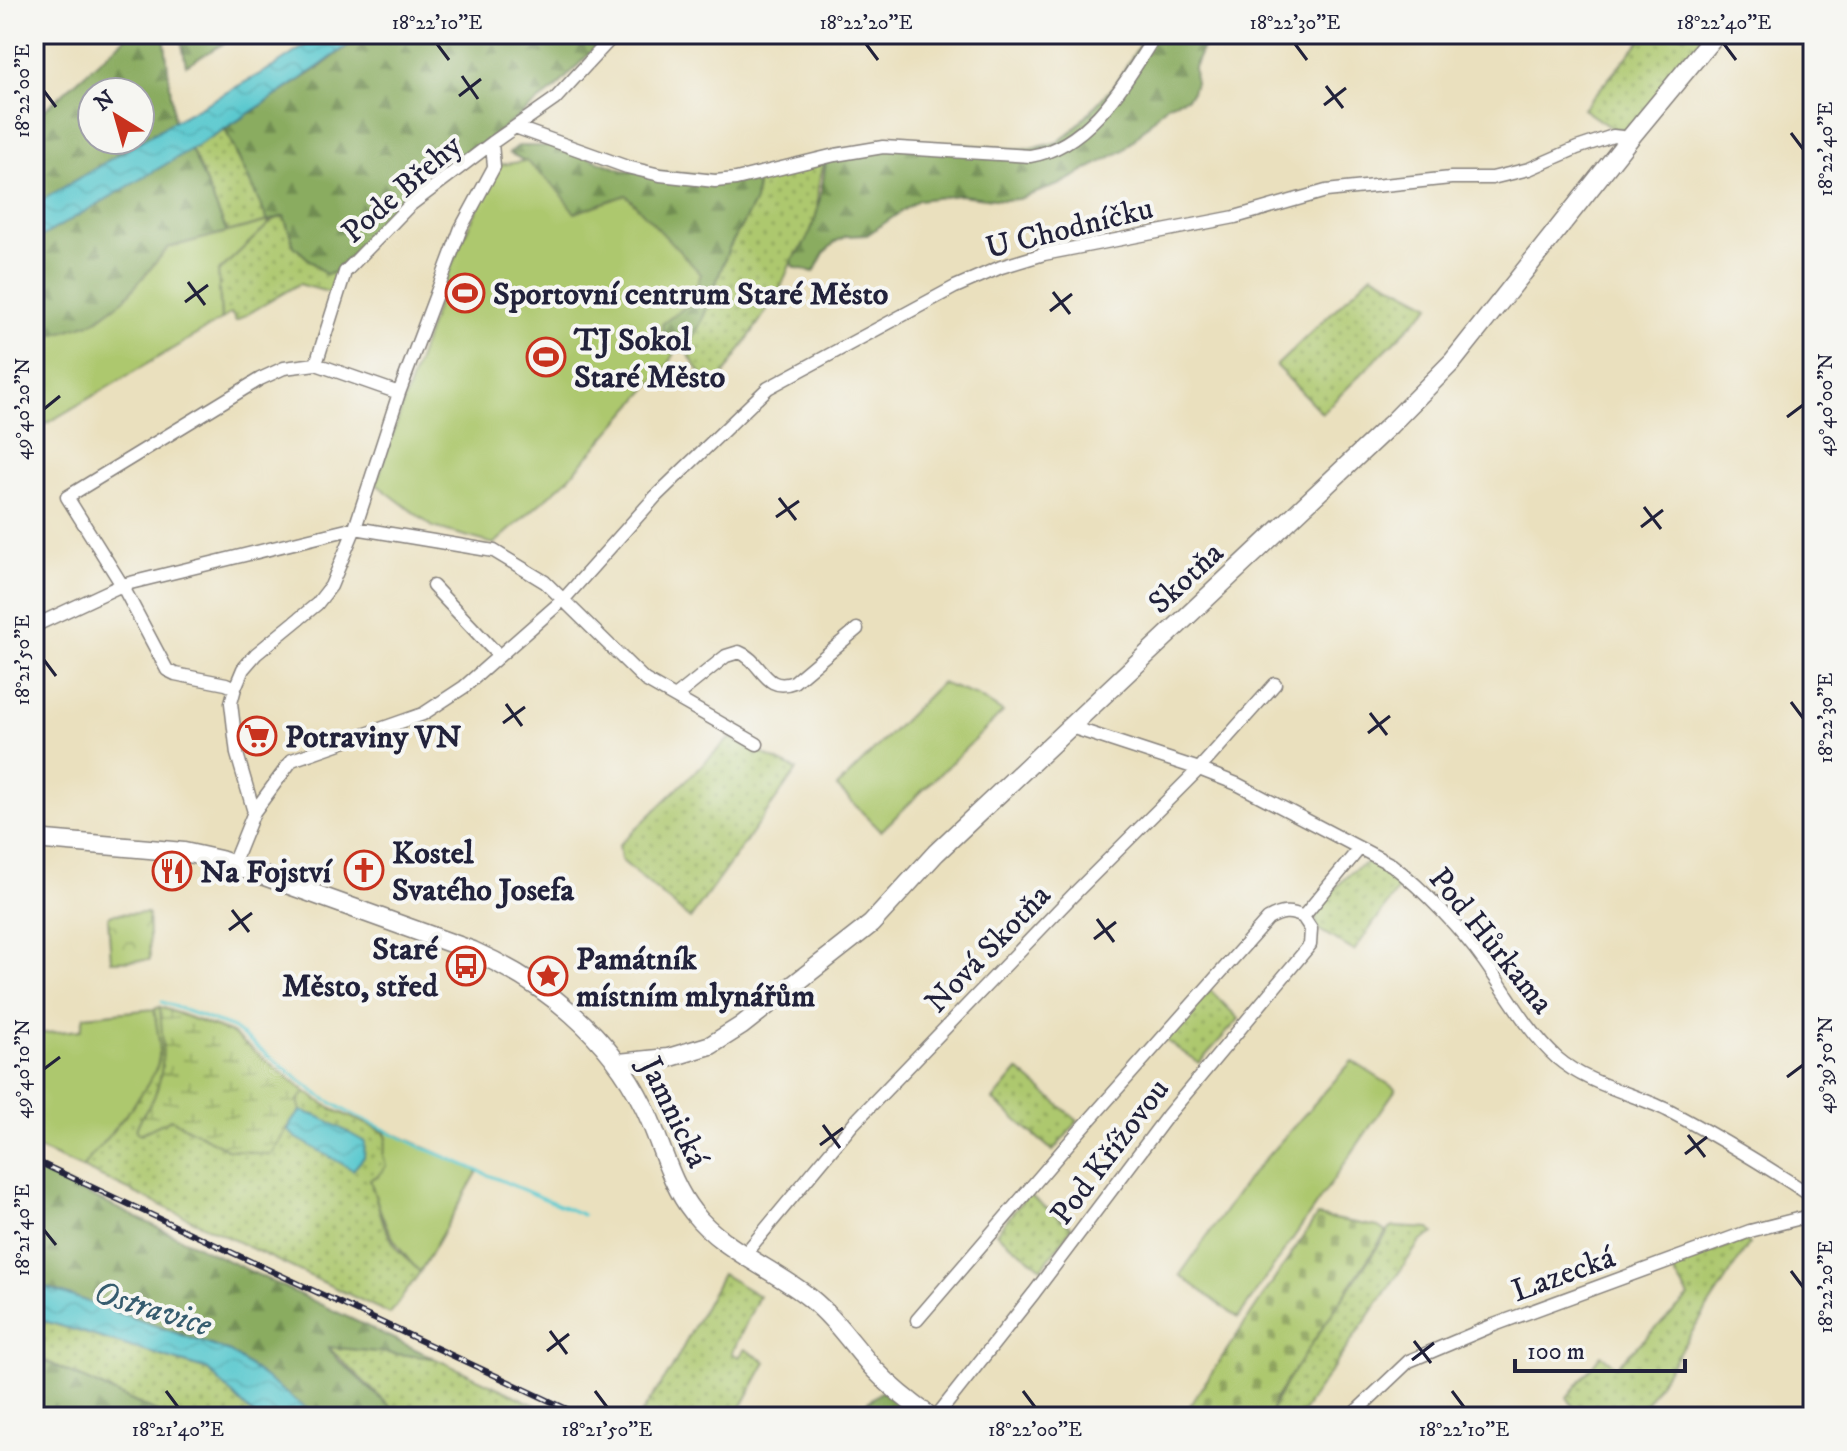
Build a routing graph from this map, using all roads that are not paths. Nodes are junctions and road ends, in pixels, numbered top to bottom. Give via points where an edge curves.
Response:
1 (615, 34) edge
2 (1156, 34) edge
3 (1716, 34) edge
4 (515, 127) junction
5 (1630, 138) junction
6 (492, 143) junction
7 (316, 364) junction
8 (399, 393) junction
9 (355, 528) junction
10 (122, 585) junction
11 (433, 586) dead end
12 (564, 599) junction
13 (34, 626) edge
14 (857, 629) dead end
15 (499, 656) junction
16 (1275, 684) dead end
17 (235, 688) junction
18 (675, 697) junction
19 (1071, 727) junction
20 (757, 744) dead end
21 (1199, 769) junction
22 (254, 812) junction
23 (34, 839) edge
24 (1359, 849) junction
25 (233, 864) junction
26 (1303, 917) junction
27 (619, 1063) junction
28 (1813, 1197) edge
29 (1813, 1215) edge
30 (744, 1255) junction
31 (917, 1320) dead end
32 (934, 1417) edge
33 (1350, 1417) edge

1 - 4 street, Pode Břehy via 555,99
2 - 4 street via 1111,102 1046,154 883,147 715,181 627,167
3 - 5 street, Skotňa
4 - 6 street, Pode Břehy
5 - 12 street, U Chodníčku via 1613,136 1492,178 1326,191 1235,217 1001,267 768,388 656,496
5 - 19 street, Skotňa via 1453,361
6 - 7 street, Pode Břehy via 409,206 345,272
6 - 8 street, Pode Břehy via 494,167 461,228
7 - 8 street
7 - 10 street via 284,368 260,379 67,497
8 - 9 street, Pode Břehy
9 - 10 street
9 - 12 street via 494,551
9 - 17 street, Pode Břehy via 331,586 256,654
10 - 13 street
10 - 17 street via 167,670
11 - 15 street
12 - 15 street, U Chodníčku
12 - 18 street via 645,680
14 - 18 street via 782,687 739,652 726,656
15 - 22 street, U Chodníčku via 423,714 292,760
16 - 21 street, Nová Skotňa
17 - 22 street via 231,703 237,754
18 - 20 street
19 - 21 street, Pod Hůrkama
19 - 27 street, Skotňa via 936,853 871,924 741,1026 711,1045 668,1058
21 - 24 street, Pod Hůrkama
21 - 30 street, Nová Skotňa via 853,1124
22 - 25 street
23 - 25 street, Jamnická via 184,852
24 - 26 street
24 - 28 street, Pod Hůrkama via 1411,880 1481,957 1559,1060 1715,1136
25 - 27 street, Jamnická via 506,966 549,993
26 - 31 street, Pod Křížovou via 1280,912 1268,919
26 - 32 street, Pod Křížovou via 1311,929 1310,945 1168,1115
27 - 30 street, Jamnická via 691,1210
29 - 33 street, Lazecká via 1750,1231 1409,1361
30 - 32 street, Jamnická via 812,1299 889,1385

